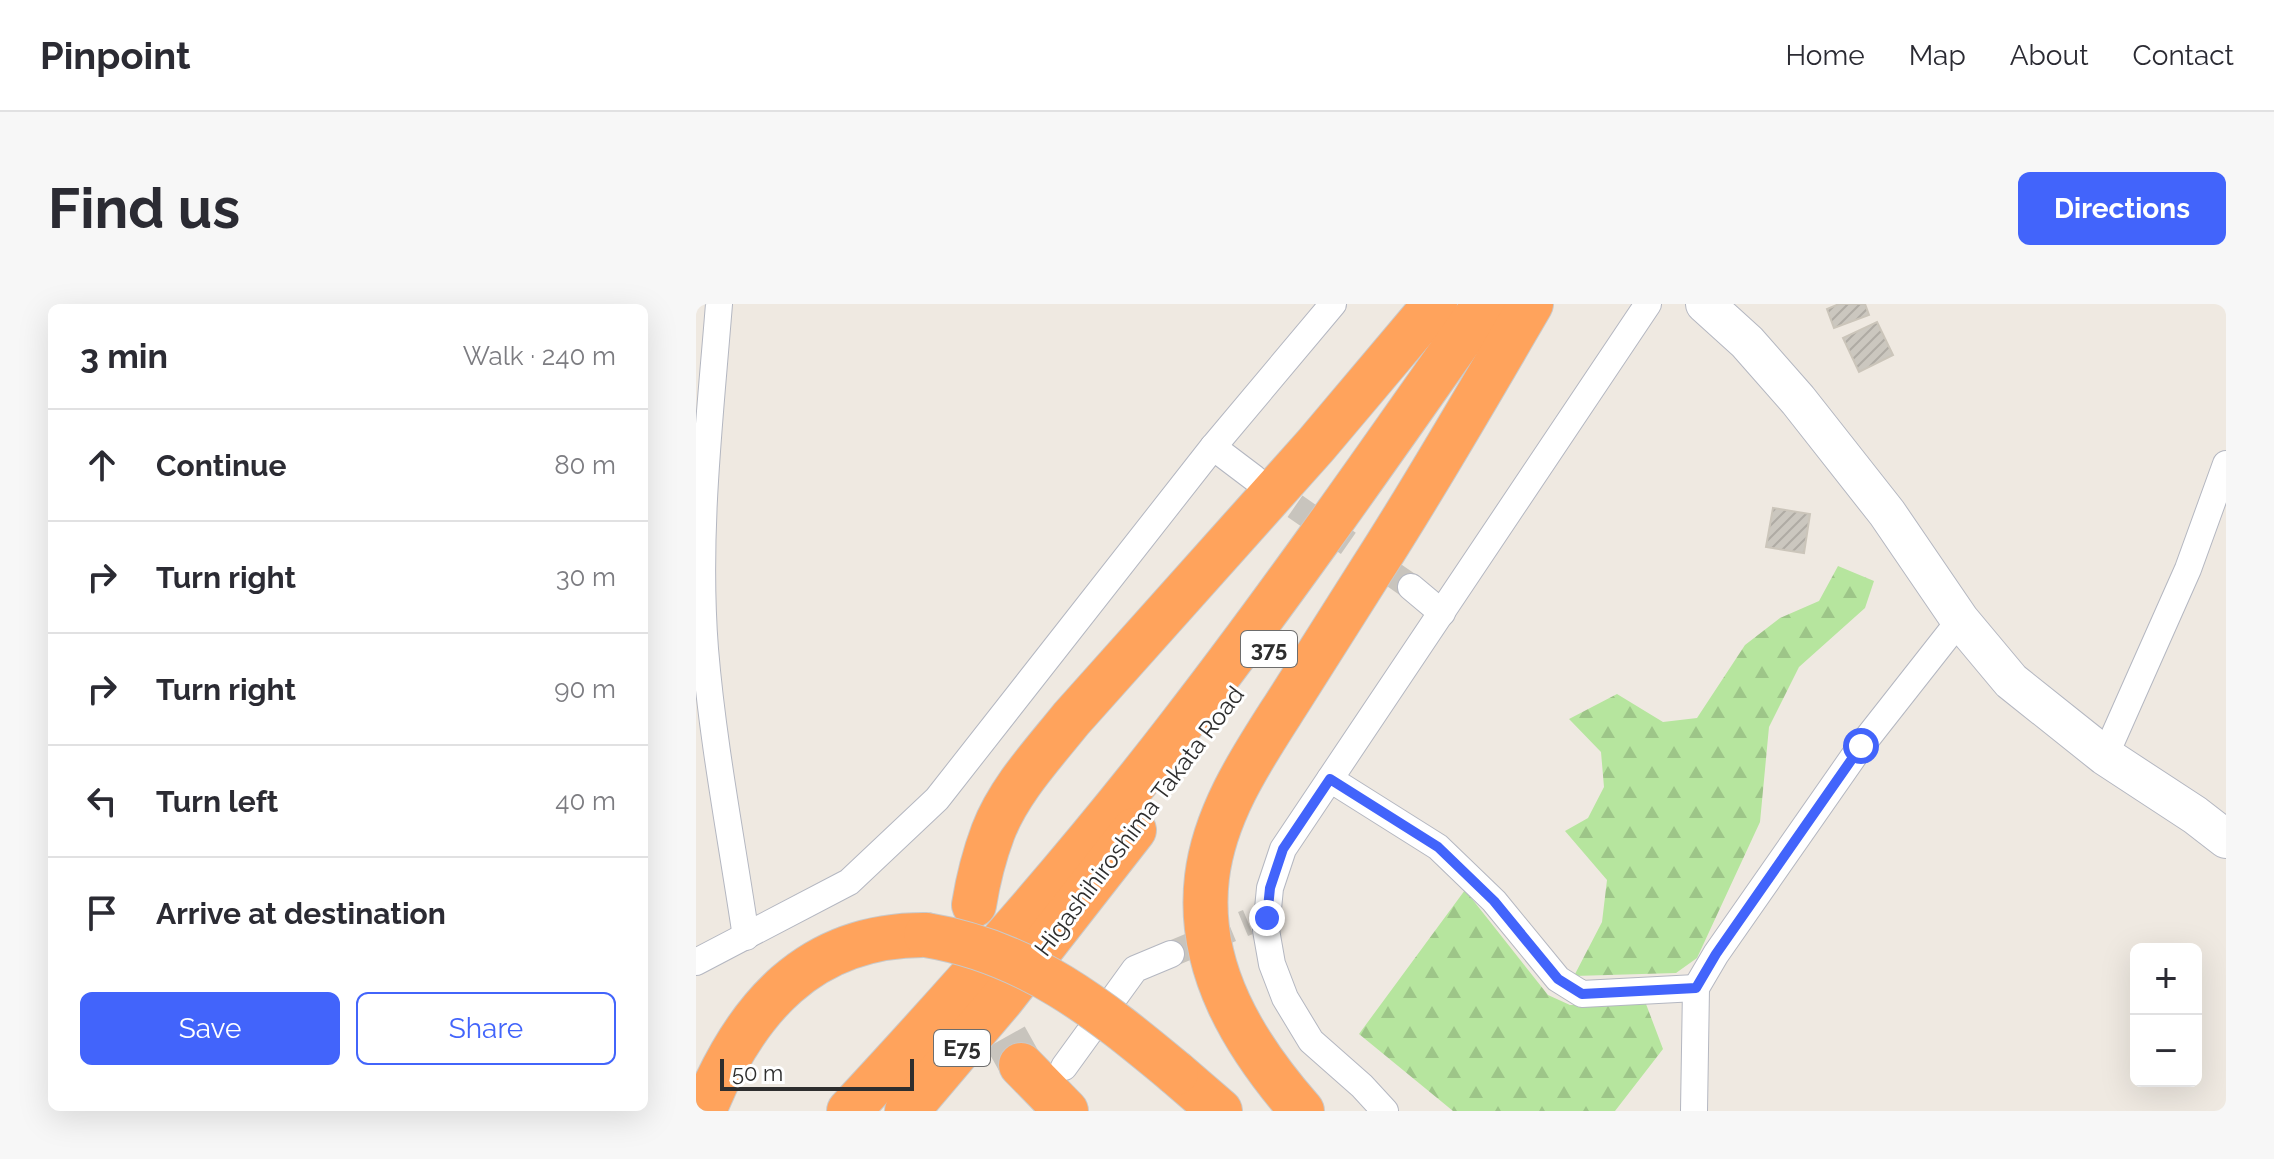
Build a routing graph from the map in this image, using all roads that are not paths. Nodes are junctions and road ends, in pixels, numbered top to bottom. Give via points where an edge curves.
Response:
1 (719, 304) edge
2 (1333, 304) edge
3 (1435, 304) edge
4 (1485, 304) edge
5 (1510, 304) edge
6 (1531, 304) edge
7 (1648, 304) edge
8 (1705, 304) edge
9 (1213, 447) junction
10 (2226, 464) edge
11 (1254, 478) tunnel mouth
12 (1411, 587) tunnel mouth
13 (1442, 613) junction
14 (1960, 620) junction
15 (707, 753) edge
16 (2105, 756) junction
17 (1330, 779) junction
18 (2226, 839) edge
19 (974, 905) dead end
20 (746, 937) junction
21 (1171, 954) tunnel mouth
22 (696, 962) edge
23 (999, 972) junction
24 (1696, 988) junction
25 (1021, 1065) tunnel mouth
26 (1064, 1067) dead end
27 (704, 1111) edge
28 (849, 1111) edge
29 (907, 1111) edge
30 (1066, 1111) edge
31 (1220, 1111) edge
32 (1302, 1111) edge
33 (1385, 1111) edge
34 (1694, 1111) edge

1 - 15 street via 702,519
2 - 9 street
3 - 19 highway via 1036,763 994,830
4 - 23 highway, Higashihiroshima Takata Road / 375 via 1180,727 1081,849
5 - 23 highway, Higashihiroshima Takata Road / 375 via 1311,593 1107,865
6 - 32 highway via 1412,506 1256,752 1214,844 1206,906 1224,992 1256,1053
7 - 13 street
8 - 14 street via 1798,400 1887,513
9 - 11 street
9 - 20 street via 937,799 849,882
10 - 16 street via 2188,569
12 - 13 street
13 - 17 street
14 - 16 street via 2011,681
14 - 24 street via 1861,746
15 - 20 street
16 - 18 street
17 - 24 street via 1438,847 1494,901 1558,979 1582,994
17 - 33 street via 1283,849 1258,920 1266,930 1285,998 1311,1041
20 - 22 street
21 - 26 street via 1135,969
23 - 28 highway, E75 via 931,1022
23 - 29 highway, E75 via 961,1050
24 - 34 street
25 - 30 highway
27 - 31 highway, bridge via 742,1035 797,974 868,940 898,935 957,940 1043,975 1096,1010

